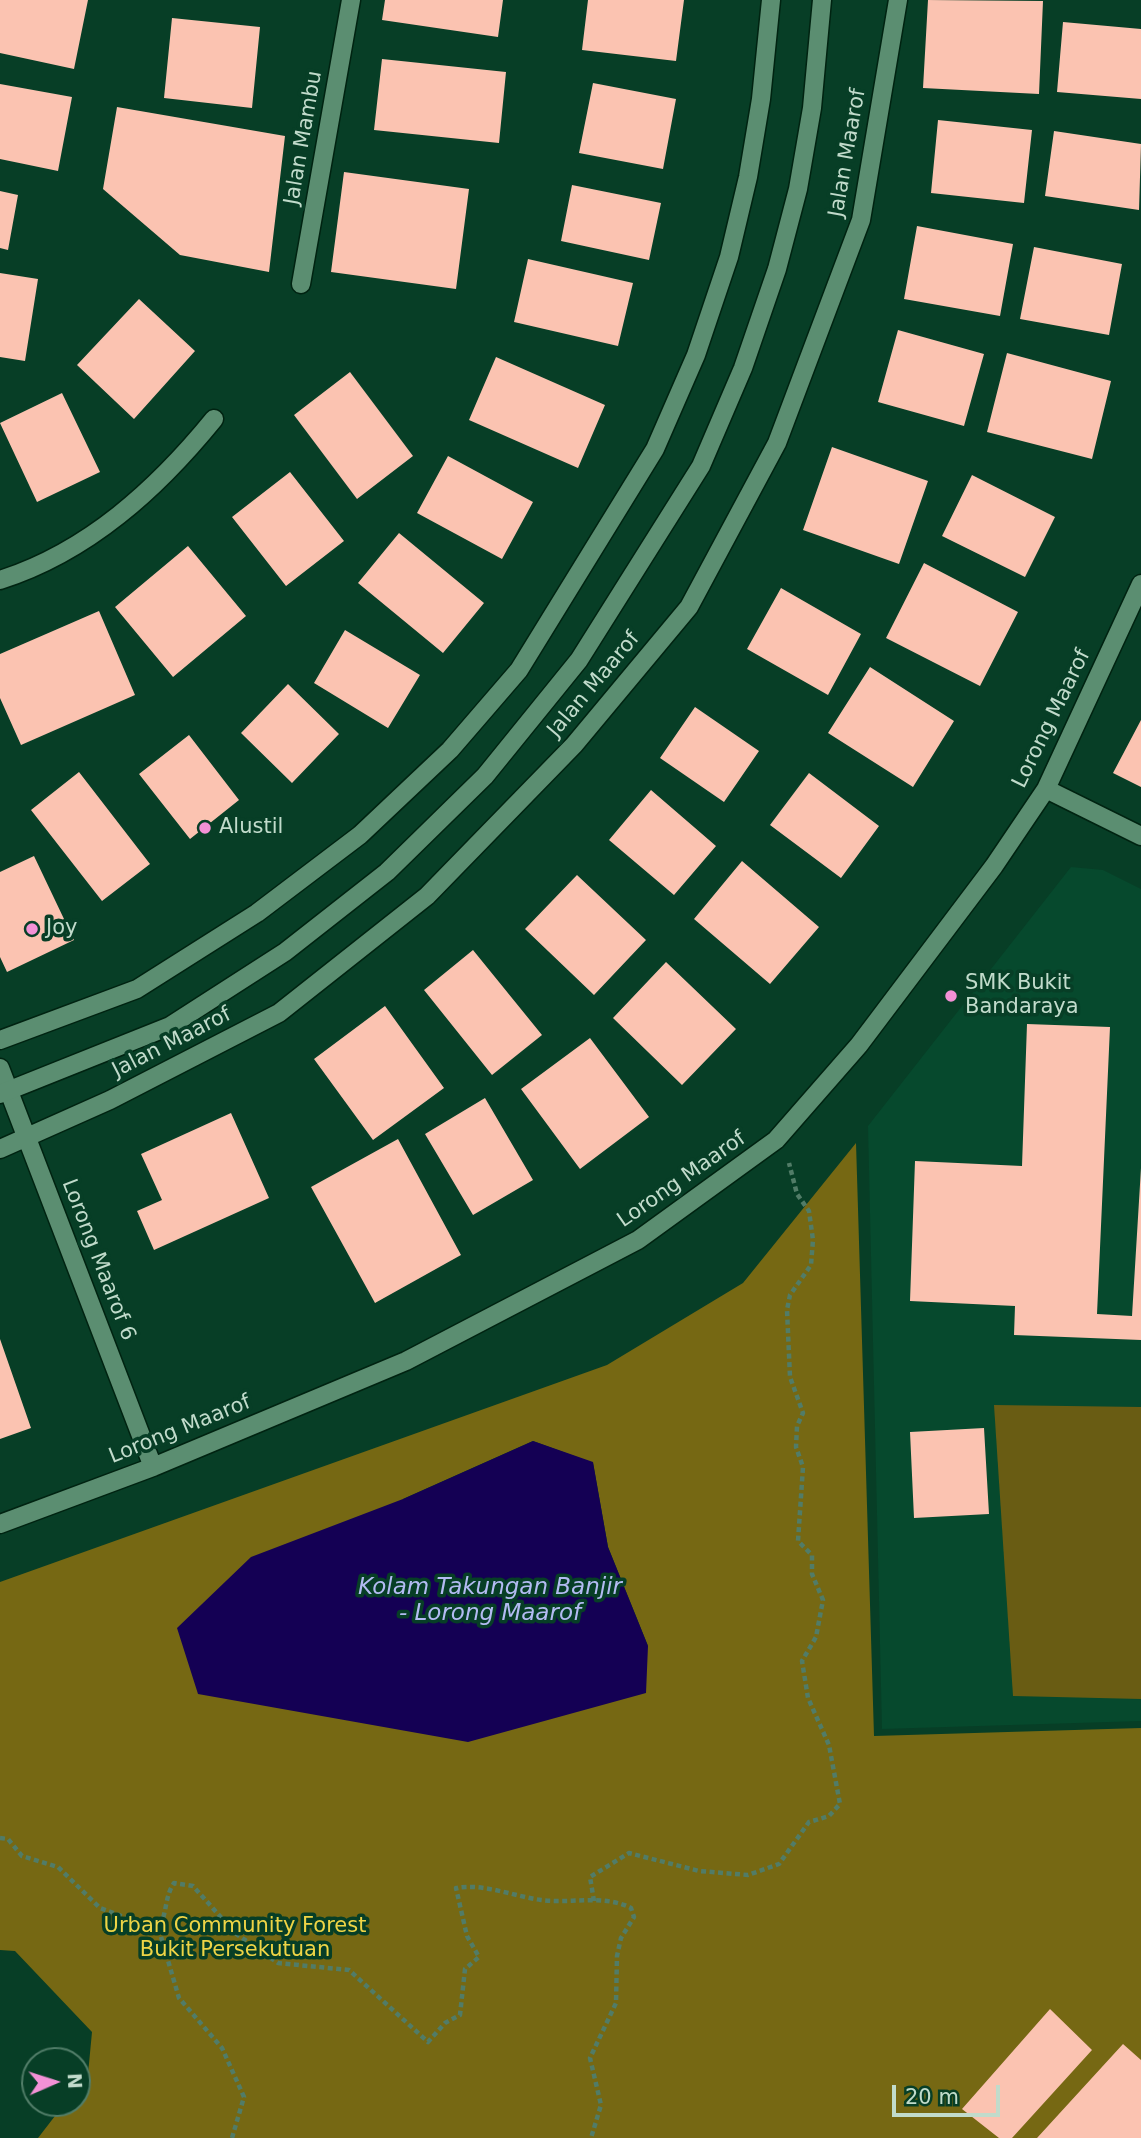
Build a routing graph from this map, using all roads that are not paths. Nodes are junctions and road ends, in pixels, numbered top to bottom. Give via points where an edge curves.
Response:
1 (351, 0) edge
2 (771, 0) edge
3 (822, 0) edge
4 (898, 0) edge
5 (301, 284) dead end
6 (214, 419) dead end
7 (0, 580) edge
8 (1141, 584) edge
9 (1046, 789) junction
10 (1141, 836) edge
11 (0, 1040) edge
12 (0, 1068) edge
13 (4, 1093) edge
14 (27, 1139) junction
15 (0, 1149) edge
16 (153, 1467) junction
17 (0, 1524) edge

1 - 5 street, Jalan Mambu
2 - 11 street via 748,177 729,257 696,355 655,449 519,670 450,750 360,835 257,913 138,989
3 - 13 street, Jalan Maarof via 812,108 798,188 743,369 701,466 579,660 485,776 387,872 285,951 170,1026
4 - 14 street, Jalan Maarof via 861,220 777,443 689,607 574,745 427,896 279,1013
6 - 7 street via 144,497 57,555
8 - 9 street, Lorong Maarof
9 - 10 street
9 - 16 street, Lorong Maarof via 859,1045 776,1140 638,1240 406,1361
12 - 13 street, Lorong Maarof 6
13 - 14 street, Lorong Maarof 6
14 - 15 street, Jalan Maarof
14 - 16 street, Lorong Maarof 6
16 - 17 street, Lorong Maarof

